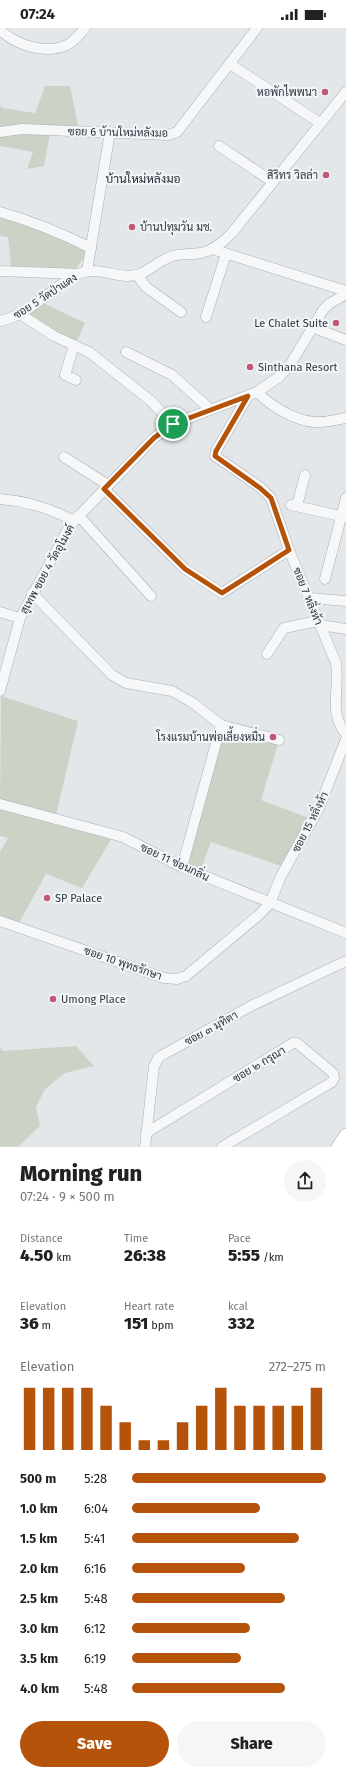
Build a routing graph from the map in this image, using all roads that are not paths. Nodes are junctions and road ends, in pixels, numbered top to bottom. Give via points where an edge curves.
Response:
1 (85, 28) edge
2 (257, 28) edge
3 (0, 30) edge
4 (230, 64) junction
5 (346, 92) edge
6 (320, 123) junction
7 (0, 132) edge
8 (110, 132) junction
9 (219, 146) dead end
10 (273, 182) junction
11 (0, 212) edge
12 (91, 248) junction
13 (212, 249) junction
14 (226, 254) junction
15 (0, 271) edge
16 (83, 273) junction
17 (136, 275) junction
18 (346, 292) edge
19 (181, 312) dead end
20 (20, 314) junction
21 (206, 317) dead end
22 (0, 321) edge
23 (312, 327) junction
24 (346, 340) edge
25 (74, 345) junction
26 (126, 352) dead end
27 (76, 380) dead end
28 (252, 394) junction
29 (210, 409) junction
30 (346, 418) edge
31 (173, 424) junction
32 (64, 457) dead end
33 (305, 475) dead end
34 (106, 487) junction
35 (0, 498) edge
36 (346, 498) edge
37 (344, 517) edge
38 (77, 518) junction
39 (289, 550) junction
40 (324, 579) dead end
41 (32, 593) junction
42 (151, 596) dead end
43 (309, 598) junction
44 (346, 601) edge
45 (0, 612) edge
46 (20, 618) junction
47 (319, 623) junction
48 (346, 629) edge
49 (267, 654) dead end
50 (0, 691) edge
51 (221, 725) junction
52 (346, 734) edge
53 (346, 739) edge
54 (279, 740) dead end
55 (0, 804) edge
56 (182, 867) junction
57 (270, 903) junction
58 (0, 921) edge
59 (346, 933) edge
60 (346, 961) edge
61 (146, 1133) junction
62 (346, 1135) edge
63 (145, 1147) edge
64 (222, 1147) edge
65 (338, 1147) edge

1 - 3 street via 67,45 44,48 20,44
2 - 4 street, ซอย 6 บ้านใหม่หลังมอ
4 - 6 street
4 - 8 street, ซอย 6 บ้านใหม่หลังมอ via 177,132 168,135
5 - 6 street, ซอย 5 วัดป่าแดง
6 - 10 street, ซอย 5 วัดป่าแดง
7 - 8 street, ซอย 6 บ้านใหม่หลังมอ via 22,129
8 - 12 street
9 - 10 street
10 - 13 street, ซอย 5 วัดป่าแดง via 231,234
11 - 12 street via 58,231
12 - 16 street
13 - 14 street
13 - 17 street, ซอย 5 วัดป่าแดง via 201,254 169,257 141,275
14 - 18 street
14 - 21 street
15 - 16 street
16 - 17 street, ซอย 5 วัดป่าแดง
16 - 20 street, ซอย 5 วัดป่าแดง
17 - 19 street via 146,287
18 - 23 street, สุเทพ ซอย 4 วัดอุโมงค์ via 329,304
20 - 22 street, ซอย 5 วัดป่าแดง
20 - 25 street via 54,336
23 - 24 street
23 - 28 street, สุเทพ ซอย 4 วัดอุโมงค์ via 290,365 279,377
25 - 27 street via 65,375
25 - 31 street via 89,352 151,401
26 - 29 street via 172,375
28 - 29 street, สุเทพ ซอย 4 วัดอุโมงค์
28 - 30 street via 300,419 327,422
28 - 39 street, ซอย 7 หลิ่งห้า via 215,456 271,498
29 - 31 street, สุเทพ ซอย 4 วัดอุโมงค์
31 - 34 street, สุเทพ ซอย 4 วัดอุโมงค์ via 154,438
32 - 34 street
33 - 37 street via 294,505
34 - 38 street, สุเทพ ซอย 4 วัดอุโมงค์
34 - 39 street via 185,569 222,593
35 - 38 street
36 - 37 street
37 - 40 street
38 - 41 street, สุเทพ ซอย 4 วัดอุโมงค์ via 68,529
38 - 42 street
39 - 43 street, ซอย 7 หลิ่งห้า
41 - 46 street, สุเทพ ซอย 4 วัดอุโมงค์
41 - 51 street via 112,675 126,683 172,691 193,703
43 - 44 street
43 - 47 street, ซอย 7 หลิ่งห้า
45 - 46 street
46 - 50 street, สุเทพ ซอย 4 วัดอุโมงค์
47 - 48 street
47 - 49 street via 284,628
47 - 52 street, ซอย 7 หลิ่งห้า via 336,663 338,678 335,713 339,726
51 - 54 street
51 - 56 street
53 - 57 street, ซอย 15 หลิ่งห้า via 319,808 281,876
55 - 56 street, ซอย 11 ซ่อนกลิ่น via 123,837
56 - 57 street, ซอย 11 ซ่อนกลิ่น
57 - 58 street, ซอย 10 พุทธรักษา via 186,976 177,979 164,978
57 - 59 street, ซอย 11 ซ่อนกลิ่น
60 - 61 street, ซอย ๓ มุทิตา via 251,1006 159,1057 154,1066
61 - 63 street, ซอย ๓ มุทิตา
61 - 64 street, ซอย ๒ กรุณา via 294,1043 333,1073 332,1082
62 - 65 main road

